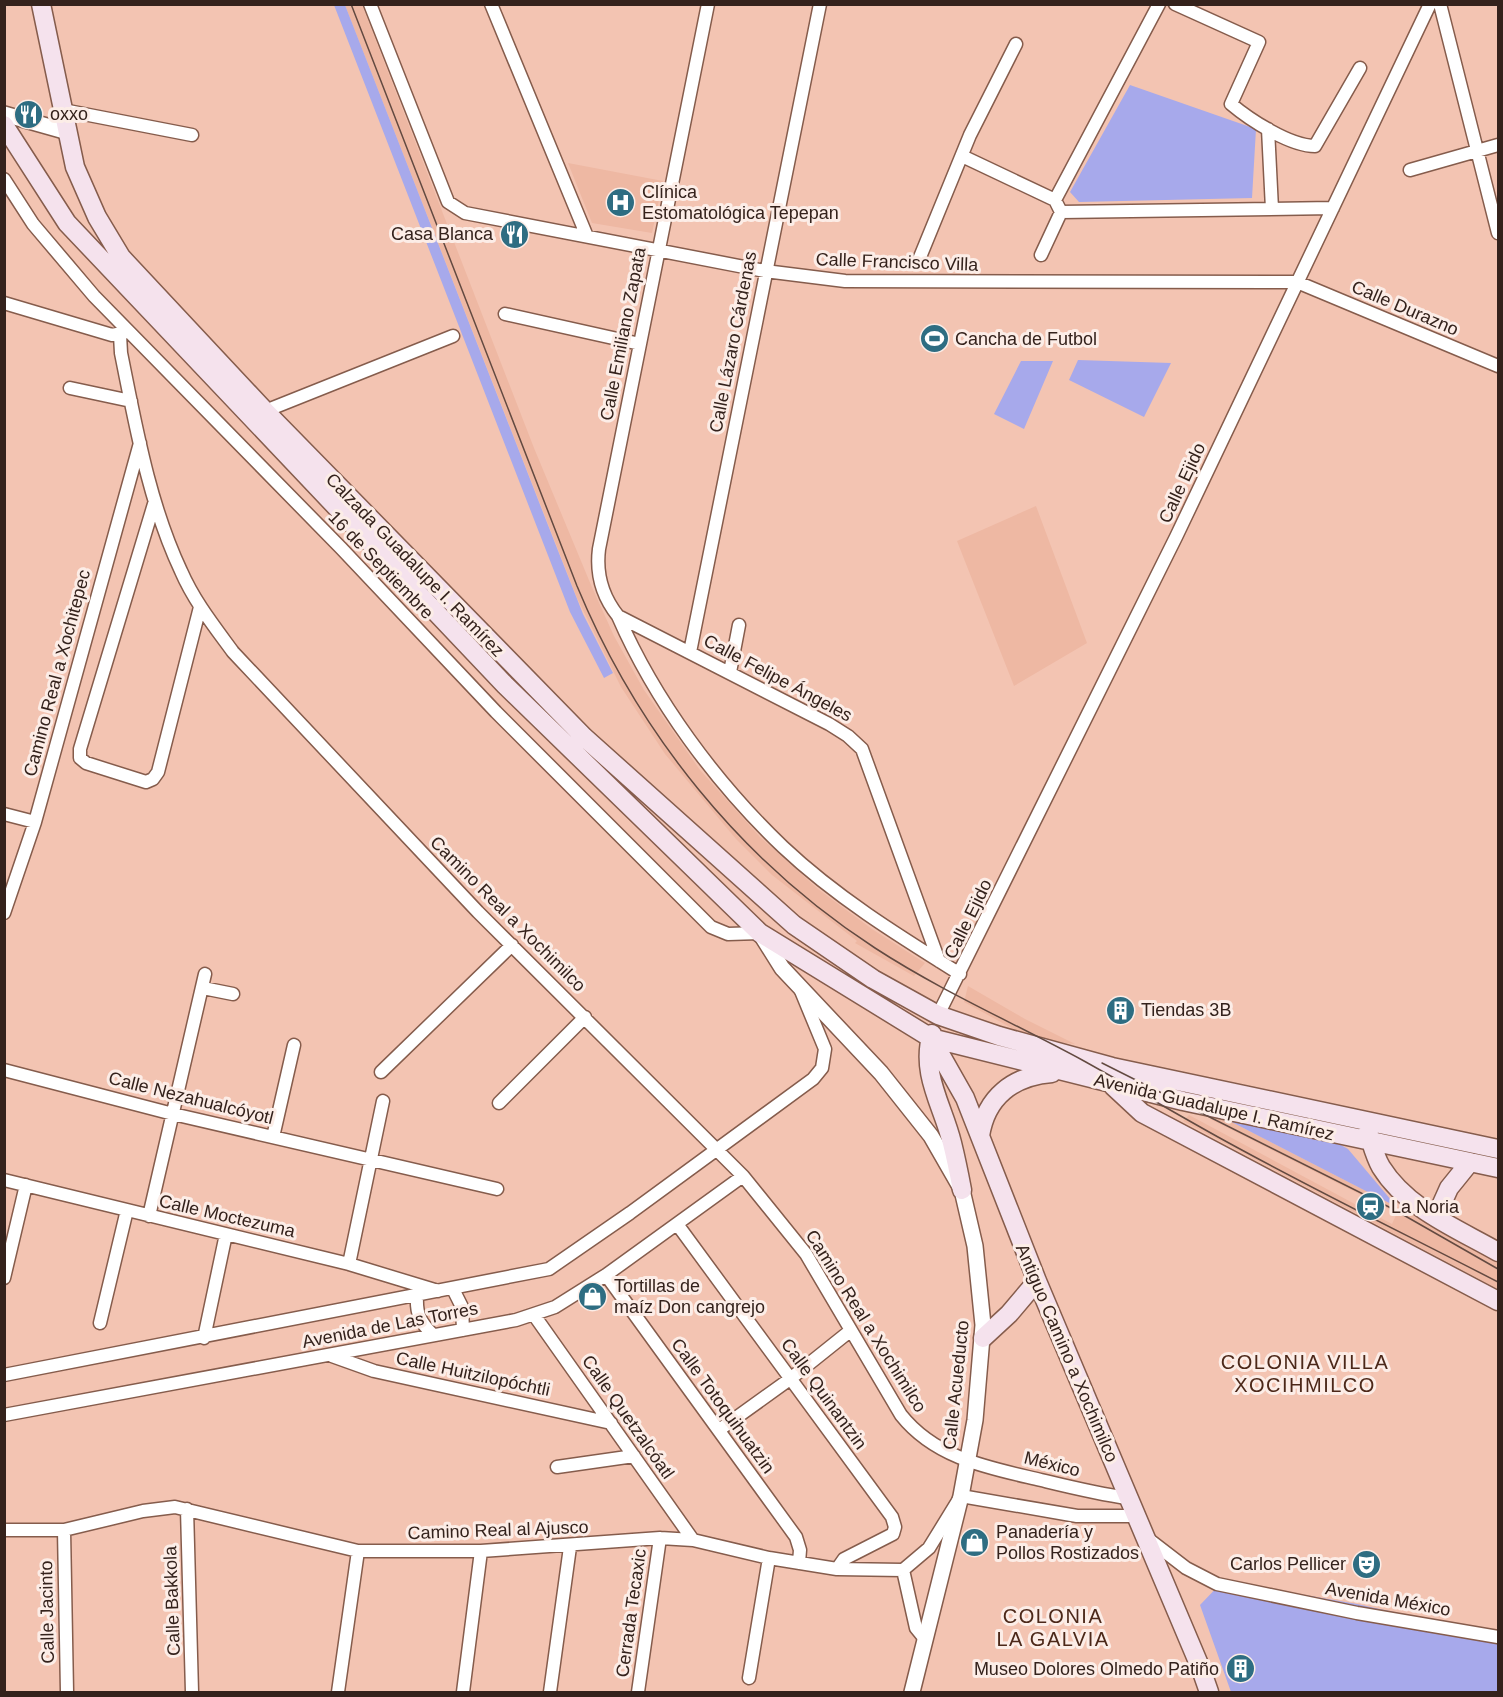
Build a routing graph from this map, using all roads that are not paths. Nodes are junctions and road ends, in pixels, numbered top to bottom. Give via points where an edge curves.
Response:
1 (41, 4) edge
2 (370, 4) edge
3 (491, 4) edge
4 (708, 4) edge
5 (820, 4) edge
6 (1160, 4) edge
7 (1175, 4) edge
8 (1430, 4) edge
9 (1440, 4) edge
10 (1016, 44) dead end
11 (1360, 68) dead end
12 (63, 110) junction
13 (4, 114) edge
14 (4, 125) edge
15 (1268, 129) junction
16 (68, 132) junction
17 (192, 135) dead end
18 (1498, 145) edge
19 (1478, 152) junction
20 (962, 156) junction
21 (1410, 170) dead end
22 (4, 179) edge
23 (1055, 200) junction
24 (1333, 208) junction
25 (1272, 210) junction
26 (1061, 212) junction
27 (586, 234) junction
28 (1498, 234) edge
29 (659, 250) junction
30 (1041, 255) dead end
31 (918, 262) dead end
32 (765, 271) junction
33 (1297, 282) junction
34 (4, 303) edge
35 (505, 314) dead end
36 (125, 333) junction
37 (453, 336) dead end
38 (640, 344) junction
39 (1498, 366) edge
40 (70, 388) dead end
41 (130, 401) junction
42 (265, 411) junction
43 (140, 442) junction
44 (154, 504) junction
45 (200, 607) junction
46 (618, 616) junction
47 (739, 625) dead end
48 (690, 652) junction
49 (730, 672) junction
50 (4, 814) edge
51 (35, 822) junction
52 (4, 913) edge
53 (760, 933) junction
54 (512, 945) junction
55 (939, 961) junction
56 (205, 974) dead end
57 (960, 974) junction
58 (203, 988) junction
59 (800, 989) junction
60 (233, 994) dead end
61 (938, 1015) junction
62 (585, 1017) junction
63 (931, 1038) junction
64 (294, 1045) dead end
65 (4, 1070) edge
66 (381, 1072) dead end
67 (1062, 1073) junction
68 (1109, 1083) junction
69 (383, 1101) dead end
70 (499, 1103) dead end
71 (173, 1114) junction
72 (1364, 1121) junction
73 (980, 1136) junction
74 (273, 1137) junction
75 (1371, 1141) junction
76 (718, 1149) junction
77 (1498, 1149) edge
78 (370, 1160) junction
79 (1470, 1162) junction
80 (1498, 1168) edge
81 (743, 1176) junction
82 (4, 1180) edge
83 (26, 1185) junction
84 (497, 1189) dead end
85 (962, 1190) junction
86 (127, 1210) junction
87 (148, 1216) junction
88 (1436, 1217) junction
89 (677, 1224) junction
90 (226, 1234) junction
91 (1498, 1252) edge
92 (349, 1264) junction
93 (606, 1275) junction
94 (4, 1278) edge
95 (1036, 1281) junction
96 (453, 1289) junction
97 (439, 1291) junction
98 (417, 1296) junction
99 (1498, 1301) edge
100 (534, 1315) junction
101 (100, 1323) dead end
102 (463, 1330) junction
103 (850, 1330) junction
104 (433, 1335) junction
105 (204, 1338) junction
106 (983, 1338) junction
107 (330, 1355) junction
108 (4, 1375) edge
109 (790, 1379) junction
110 (4, 1415) edge
111 (611, 1423) junction
112 (719, 1430) junction
113 (634, 1456) junction
114 (967, 1462) junction
115 (557, 1467) dead end
116 (961, 1496) junction
117 (1128, 1498) junction
118 (187, 1509) junction
119 (1135, 1516) junction
120 (4, 1530) edge
121 (64, 1530) junction
122 (1144, 1535) junction
123 (660, 1538) junction
124 (693, 1540) junction
125 (570, 1547) junction
126 (358, 1551) junction
127 (481, 1551) junction
128 (769, 1558) junction
129 (799, 1563) junction
130 (837, 1569) junction
131 (903, 1570) junction
132 (1498, 1637) edge
133 (925, 1639) junction
134 (749, 1678) dead end
135 (67, 1692) edge
136 (192, 1692) edge
137 (338, 1692) edge
138 (463, 1692) edge
139 (550, 1692) edge
140 (638, 1692) edge
141 (912, 1692) edge
142 (1209, 1692) edge

1 - 12 main road, Calzada Guadalupe I. Ramírez
2 - 27 street, Calle Francisco Villa via 448,202 465,213
3 - 27 street
4 - 29 street, Calle Emiliano Zapata
5 - 32 street, Calle Lázaro Cárdenas
6 - 23 street
7 - 15 street via 1259,42 1232,104
8 - 24 street, Calle Ejido
9 - 19 street
10 - 20 street
11 - 15 street via 1315,146 1304,146
12 - 16 main road, Calzada Guadalupe I. Ramírez
12 - 17 street
13 - 16 street
14 - 53 main road, Calzada Guadalupe I. Ramírez via 67,223 505,685
15 - 25 street
16 - 42 main road, Calzada Guadalupe I. Ramírez via 75,167 106,236 121,257
18 - 19 street
19 - 21 street
19 - 28 street
20 - 23 street
20 - 31 street
22 - 36 street, 16 de Septiembre via 33,224
23 - 26 street
24 - 25 street
24 - 33 street, Calle Ejido
25 - 26 street
26 - 30 street
27 - 29 street, Calle Francisco Villa
29 - 32 street, Calle Francisco Villa
29 - 38 street, Calle Emiliano Zapata
32 - 33 street, Calle Francisco Villa via 868,281
32 - 48 street, Calle Lázaro Cárdenas
33 - 39 street, Calle Durazno
33 - 57 street, Calle Ejido
34 - 36 street
35 - 38 street
36 - 41 street, Camino Real a Xochimilco via 121,353
36 - 53 street, 16 de Septiembre via 711,927 728,934
37 - 42 street
38 - 46 street, Calle Emiliano Zapata via 597,565 601,586
40 - 41 street
41 - 43 street, Camino Real a Xochimilco
42 - 61 main road, Calzada Guadalupe I. Ramírez via 584,737 765,901 873,979
43 - 44 street, Camino Real a Xochimilco
43 - 51 street, Camino Real a Xochitepec
44 - 45 street, Camino Real a Xochimilco
44 - 45 street via 80,748 80,758 87,764 146,782 153,779
45 - 54 street, Camino Real a Xochimilco via 233,652
46 - 48 street, Calle Felipe Ángeles
46 - 55 street via 639,658 715,772 783,847 889,930
47 - 49 street
48 - 49 street, Calle Felipe Ángeles
49 - 55 street, Calle Felipe Ángeles via 829,724 862,748
50 - 51 street
51 - 52 street, Camino Real a Xochitepec
53 - 59 street, Calle Acueducto
53 - 63 main road, Calzada Guadalupe I. Ramírez
54 - 62 street, Camino Real a Xochimilco
54 - 66 street
55 - 57 street
56 - 58 street
57 - 61 street, Calle Ejido
58 - 60 street
58 - 71 street
59 - 76 street, Avenida de Las Torres via 825,1048 822,1068 813,1079
59 - 85 street, Calle Acueducto via 905,1102 931,1136
61 - 63 main road
61 - 72 main road, Avenida Guadalupe I. Ramírez via 1082,1060
62 - 70 street
62 - 76 street, Camino Real a Xochimilco
63 - 67 main road, Avenida Guadalupe I. Ramírez
63 - 73 main road, Antiguo Camino a Xochimilco via 965,1098
63 - 85 main road via 929,1077 952,1143
64 - 74 street
65 - 71 street, Calle Nezahualcóyotl
67 - 68 main road, Avenida Guadalupe I. Ramírez
67 - 73 main road via 1016,1081 982,1117
68 - 75 main road, Avenida Guadalupe I. Ramírez
68 - 99 main road via 1142,1113
69 - 78 street
71 - 74 street, Calle Nezahualcóyotl
71 - 87 street
72 - 75 main road
72 - 77 main road, Avenida Guadalupe I. Ramírez
73 - 95 main road, Antiguo Camino a Xochimilco
74 - 78 street, Calle Nezahualcóyotl
75 - 79 main road, Avenida Guadalupe I. Ramírez
75 - 88 main road via 1388,1176
76 - 81 street, Camino Real a Xochimilco
76 - 96 street, Avenida de Las Torres via 549,1269
78 - 84 street, Calle Nezahualcóyotl
78 - 92 street
79 - 80 main road, Avenida Guadalupe I. Ramírez
79 - 88 main road via 1449,1188
81 - 89 street, Avenida de Las Torres
81 - 103 street, Camino Real a Xochimilco via 806,1254
82 - 83 street, Calle Moctezuma
83 - 86 street, Calle Moctezuma
83 - 94 street
85 - 106 street, Calle Acueducto via 981,1286
86 - 87 street, Calle Moctezuma
86 - 101 street
87 - 90 street, Calle Moctezuma
88 - 91 main road
89 - 93 street, Avenida de Las Torres
89 - 109 street, Calle Quinantzin
90 - 92 street, Calle Moctezuma
90 - 105 street
92 - 97 street, Calle Moctezuma
93 - 100 street, Avenida de Las Torres via 555,1307
93 - 112 street, Calle Totoquihuatzin
95 - 106 main road
95 - 117 main road, Antiguo Camino a Xochimilco
96 - 97 street, Avenida de Las Torres
96 - 102 street via 462,1306
97 - 98 street, Avenida de Las Torres
98 - 104 street via 416,1311
98 - 105 street, Avenida de Las Torres
100 - 102 street, Avenida de Las Torres
100 - 111 street, Calle Quetzalcóatl
102 - 104 street, Avenida de Las Torres
103 - 109 street
103 - 114 street, Camino Real a Xochimilco via 912,1428
104 - 107 street, Avenida de Las Torres
105 - 108 street, Avenida de Las Torres
106 - 114 street, Calle Acueducto
107 - 110 street, Avenida de Las Torres
107 - 111 street, Calle Huitzilopóchtli via 374,1371
109 - 112 street
109 - 130 street, Calle Quinantzin via 892,1517 895,1527 893,1534 844,1559
111 - 113 street, Calle Quetzalcóatl
112 - 129 street, Calle Totoquihuatzin via 796,1538
113 - 115 street
113 - 124 street, Calle Quetzalcóatl
114 - 116 street, Calle Acueducto
114 - 117 street, México
116 - 119 street via 1077,1516
116 - 131 street via 929,1548
116 - 133 street, Calle Acueducto
117 - 119 main road, Antiguo Camino a Xochimilco
118 - 121 street, Camino Real al Ajusco via 163,1507
118 - 126 street, Camino Real al Ajusco
118 - 136 street, Calle Bakkola
119 - 122 main road, Antiguo Camino a Xochimilco
120 - 121 street, Camino Real al Ajusco
121 - 135 street, Calle Jacinto
122 - 132 street, Avenida México via 1186,1568 1217,1584
122 - 142 main road, Antiguo Camino a Xochimilco
123 - 124 street, Camino Real al Ajusco
123 - 125 street, Camino Real al Ajusco
123 - 140 street, Cerrada Tecaxic
124 - 128 street, Camino Real al Ajusco
125 - 127 street, Camino Real al Ajusco
125 - 139 street
126 - 127 street, Camino Real al Ajusco
126 - 137 street
127 - 138 street
128 - 129 street, Camino Real al Ajusco
128 - 134 street
129 - 130 street, Camino Real al Ajusco
130 - 131 street, Camino Real al Ajusco
131 - 133 street via 916,1628
133 - 141 street, Calle Acueducto

